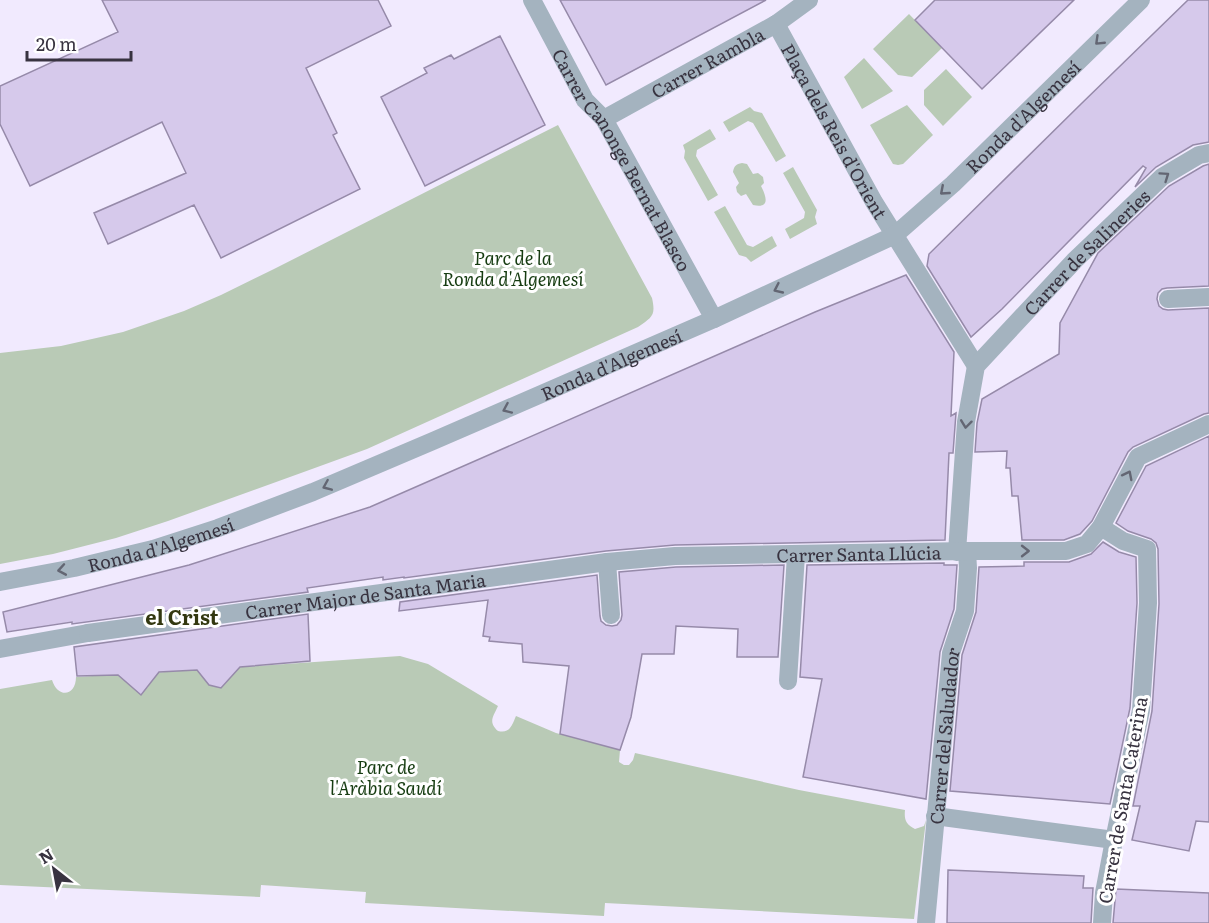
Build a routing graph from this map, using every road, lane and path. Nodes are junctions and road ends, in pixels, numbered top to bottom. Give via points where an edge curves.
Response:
1 (532, 0) edge
2 (809, 0) edge
3 (1141, 0) edge
4 (776, 24) junction
5 (604, 119) junction
6 (1209, 153) edge
7 (895, 235) junction
8 (1209, 297) edge
9 (1168, 299) dead end
10 (714, 318) junction
11 (976, 366) junction
12 (1209, 424) edge
13 (1101, 527) junction
14 (962, 551) junction
15 (796, 555) junction
16 (607, 562) junction
17 (517, 575) joint
18 (0, 582) edge
19 (611, 615) dead end
20 (0, 648) edge
21 (788, 681) dead end
22 (935, 816) junction
23 (1114, 840) junction
24 (926, 923) edge
25 (1101, 923) edge

1 - 5 street, Carrer Canonge Bernat Blasco via 585,100
2 - 4 street, Carrer Rambla
3 -> 7 street, Ronda d'Algemesí via 953,184
4 - 5 street, Carrer Rambla
4 - 7 street, Plaça dels Reis d'Orient
5 - 10 street, Carrer Canonge Bernat Blasco
11 -> 6 street, Carrer de Salineries via 1075,260 1162,177
7 -> 10 street, Ronda d'Algemesí
7 - 11 street
8 - 9 street
10 -> 18 street, Ronda d'Algemesí via 313,492 218,528 153,549
11 -> 14 street via 966,422
13 -> 12 street via 1138,456
14 -> 13 street, Carrer Santa Llúcia via 1066,551 1087,544
13 - 23 street, Carrer de Santa Caterina via 1147,549 1148,603 1141,710
14 - 15 street, Carrer Santa Llúcia
14 - 22 street, Carrer del Saludador via 968,568 965,611 951,654
15 - 16 street, Carrer Santa Llúcia via 675,556
15 - 21 street
16 - 17 street, Carrer Santa Llúcia
16 - 19 street
17 - 20 street, Carrer Major de Santa Maria
22 - 23 street
22 - 24 street, Carrer del Saludador
23 - 25 street, Carrer de Santa Caterina

